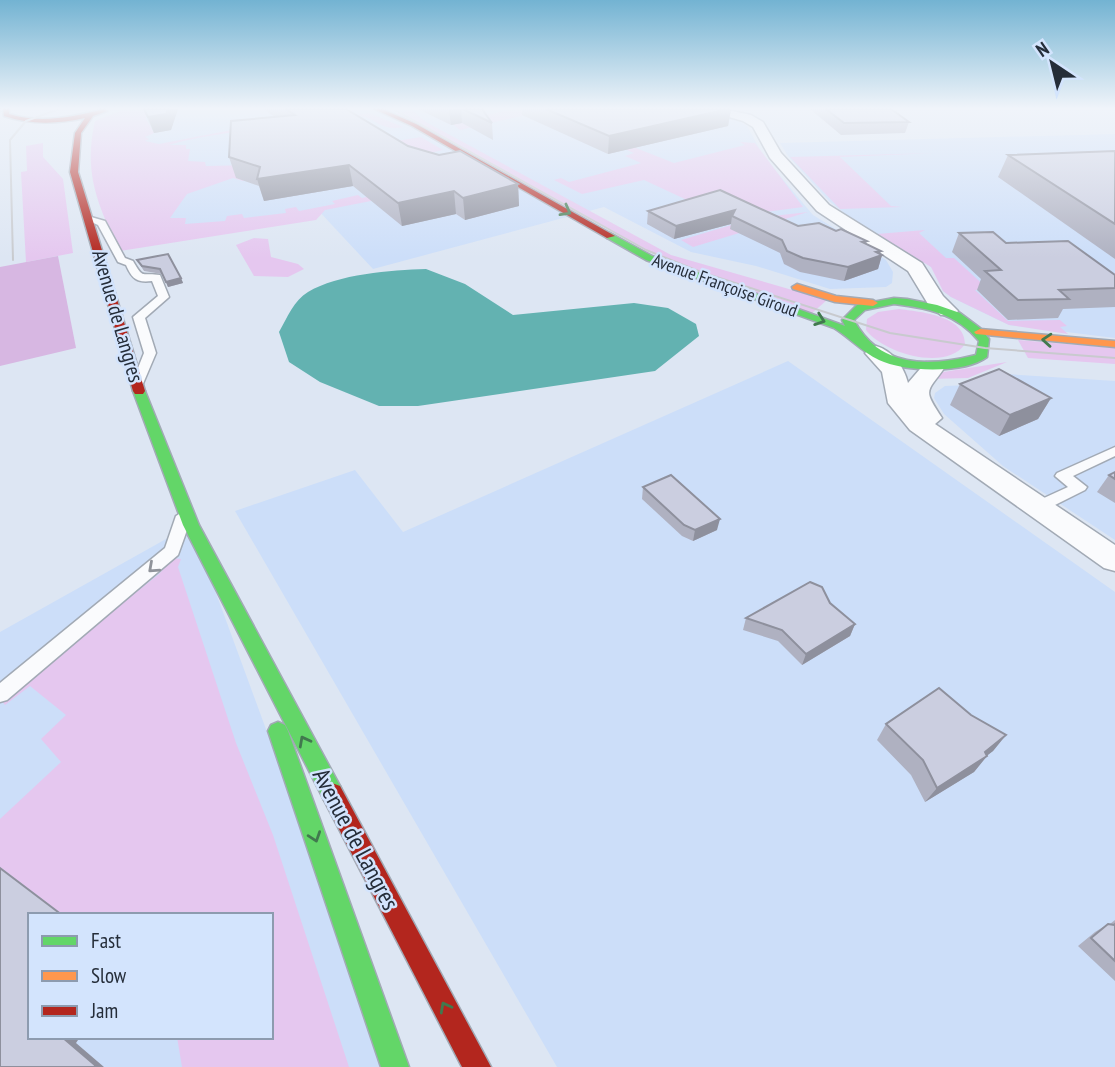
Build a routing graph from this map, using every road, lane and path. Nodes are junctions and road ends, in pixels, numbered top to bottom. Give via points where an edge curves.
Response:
1 (78, 159) edge
2 (474, 159) edge
3 (499, 159) edge
4 (778, 159) edge
5 (59, 162) dead end
6 (74, 172) junction
7 (90, 220) junction
8 (908, 263) junction
9 (723, 267) dead end
10 (785, 284) dead end
11 (879, 302) junction
12 (948, 312) junction
13 (980, 332) junction
14 (853, 335) junction
15 (1115, 344) edge
16 (876, 353) junction
17 (934, 367) junction
18 (137, 385) junction
19 (1115, 451) edge
20 (963, 454) junction
21 (1038, 507) junction
22 (186, 510) junction
23 (1115, 560) edge
24 (235, 611) junction
25 (0, 694) edge
26 (395, 1067) edge
27 (477, 1067) edge

1 - 6 street, Avenue de Langres
2 -> 14 street, Avenue Françoise Giroud via 649,258
3 - 9 street, Avenue Françoise Giroud via 666,249
4 - 8 street via 823,208
5 - 6 street
6 - 7 street, Avenue de Langres
7 - 18 street, Avenue de Langres
7 - 18 lane via 102,223 121,260 130,262 135,275 156,277 164,297 139,317 150,353
8 - 11 street via 905,293
8 - 12 street via 920,272 930,296
10 - 11 street, Avenue Françoise Giroud via 835,299
11 - 12 street, Avenue Françoise Giroud via 914,302
11 - 14 street via 852,313 848,320
12 - 13 street, Avenue Françoise Giroud
15 -> 13 street, Avenue Françoise Giroud
13 - 17 street, Avenue Françoise Giroud via 989,357
14 - 16 street, Avenue Françoise Giroud
16 - 17 street, Avenue Françoise Giroud
16 - 20 street via 894,370 898,398 909,416
17 - 20 street via 918,381 917,400
18 - 22 street, Avenue de Langres
19 - 21 lane via 1062,476 1080,487
20 - 21 street
21 - 23 street
22 - 24 street, Avenue de Langres
22 -> 25 lane via 172,551
24 -> 26 street, Avenue de Langres
27 -> 24 street, Avenue de Langres

